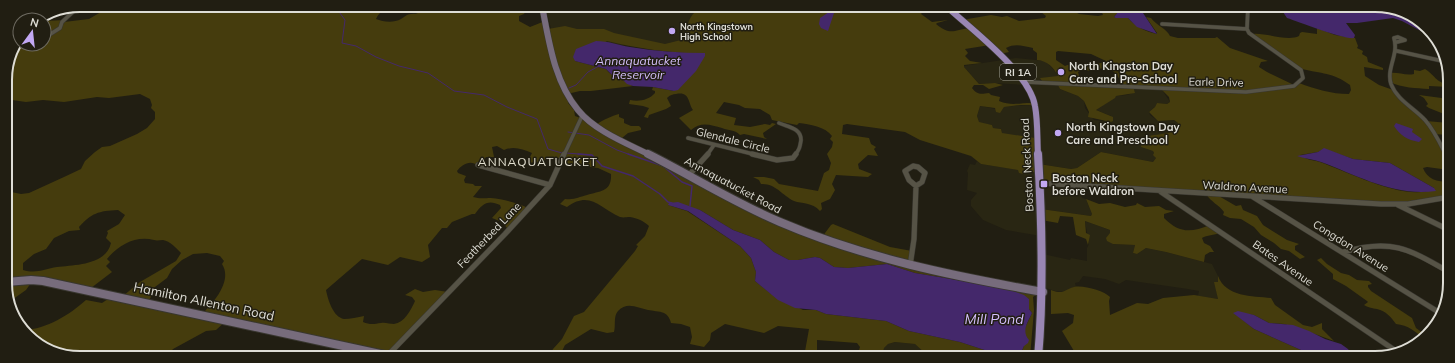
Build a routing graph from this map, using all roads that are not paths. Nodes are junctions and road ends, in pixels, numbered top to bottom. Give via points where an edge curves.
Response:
1 (543, 12) edge
2 (953, 12) edge
3 (1248, 12) edge
4 (71, 13) edge
5 (1162, 24) dead end
6 (1247, 29) junction
7 (52, 34) edge
8 (1397, 42) dead end
9 (1397, 51) junction
10 (1440, 60) edge
11 (1026, 82) junction
12 (583, 114) junction
13 (780, 123) dead end
14 (688, 138) dead end
15 (714, 145) junction
16 (1443, 152) edge
17 (478, 165) dead end
18 (689, 175) junction
19 (1039, 183) junction
20 (550, 185) junction
21 (916, 186) junction
22 (1159, 191) junction
23 (1252, 196) junction
24 (1443, 198) edge
25 (1396, 204) junction
26 (1443, 228) edge
27 (1344, 252) junction
28 (910, 266) junction
29 (1443, 269) edge
30 (12, 282) edge
31 (1043, 292) junction
32 (1437, 311) edge
33 (1393, 349) edge
34 (368, 351) edge
35 (396, 351) edge
36 (1039, 351) edge

1 - 12 street, Annaquatucket Road via 560,79 570,99
2 - 11 main road, Boston Neck Road / RI 1A
3 - 6 street
4 - 7 street
5 - 6 street
6 - 11 street, Earle Drive via 1301,70 1303,78 1300,82 1294,86 1238,92
8 - 9 street
9 - 10 street
9 - 16 street via 1389,76 1393,88 1432,129
11 - 19 main road, Boston Neck Road / RI 1A via 1035,105
12 - 18 street, Annaquatucket Road via 595,124
12 - 20 street, Featherbed Lane
13 - 15 street, Glendale Circle via 801,134 800,149 793,158 777,160
14 - 15 street, Glendale Circle
15 - 18 street
17 - 20 street
18 - 28 street, Annaquatucket Road via 781,222
19 - 22 street, Waldron Avenue
19 - 31 main road, Boston Neck Road / RI 1A
20 - 35 street, Featherbed Lane
21 - 21 street via 906,174 907,169 912,166 921,168 925,173 922,182
21 - 28 street
22 - 23 street, Waldron Avenue
22 - 33 street, Bates Avenue
23 - 25 street, Waldron Avenue
23 - 27 street, Congdon Avenue
24 - 25 street, Waldron Avenue
25 - 26 street
27 - 29 street via 1375,244 1403,248
27 - 32 street, Congdon Avenue
28 - 31 street, Annaquatucket Road
30 - 34 street, Hamilton Allenton Road via 43,280
31 - 36 main road, Boston Neck Road / RI 1A

